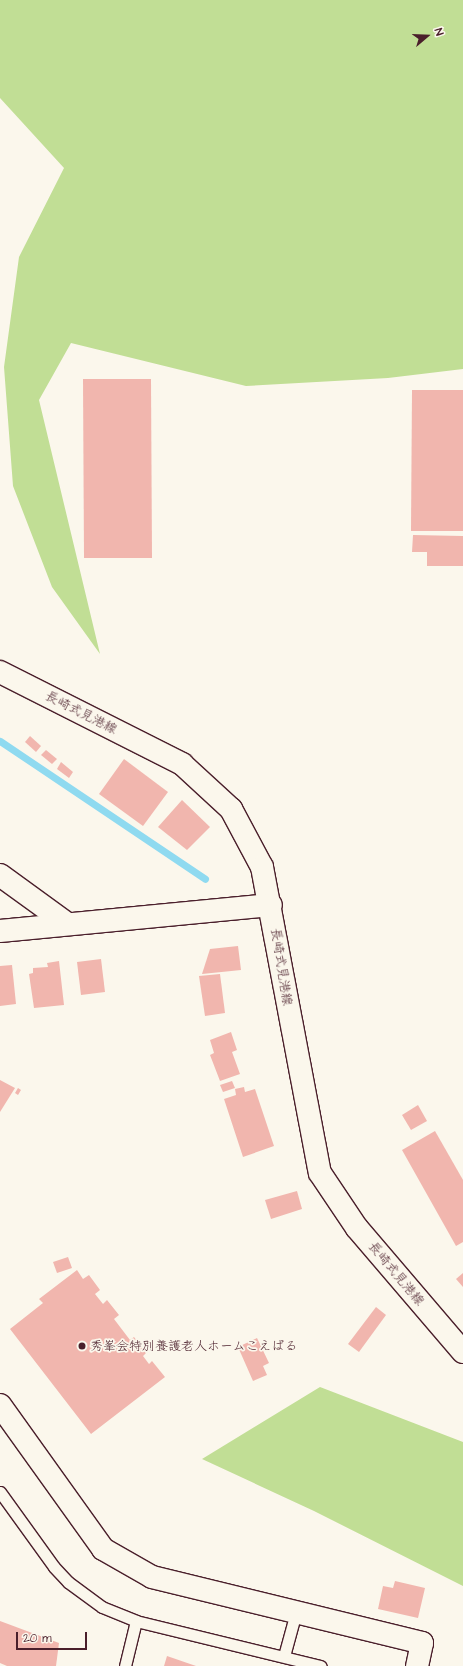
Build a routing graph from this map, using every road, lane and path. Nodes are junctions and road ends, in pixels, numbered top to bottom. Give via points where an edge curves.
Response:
1 (0, 672) edge
2 (0, 875) edge
3 (272, 906) junction
4 (66, 923) junction
5 (0, 931) edge
6 (463, 1352) edge
7 (0, 1405) edge
8 (0, 1492) edge
9 (296, 1612) junction
10 (136, 1622) junction
11 (284, 1656) junction
12 (126, 1666) edge
13 (322, 1666) edge
14 (416, 1666) edge

1 - 3 street, 長崎式見港線 via 182,764 231,809 262,867
2 - 4 street
3 - 4 street
3 - 6 street, 長崎式見港線 via 289,1019 320,1173 358,1228
4 - 5 street
7 - 9 street via 103,1549 152,1578
8 - 10 lane via 45,1556 68,1582 102,1607
9 - 11 lane
9 - 14 street via 422,1643
10 - 11 lane
10 - 12 lane
11 - 13 lane

